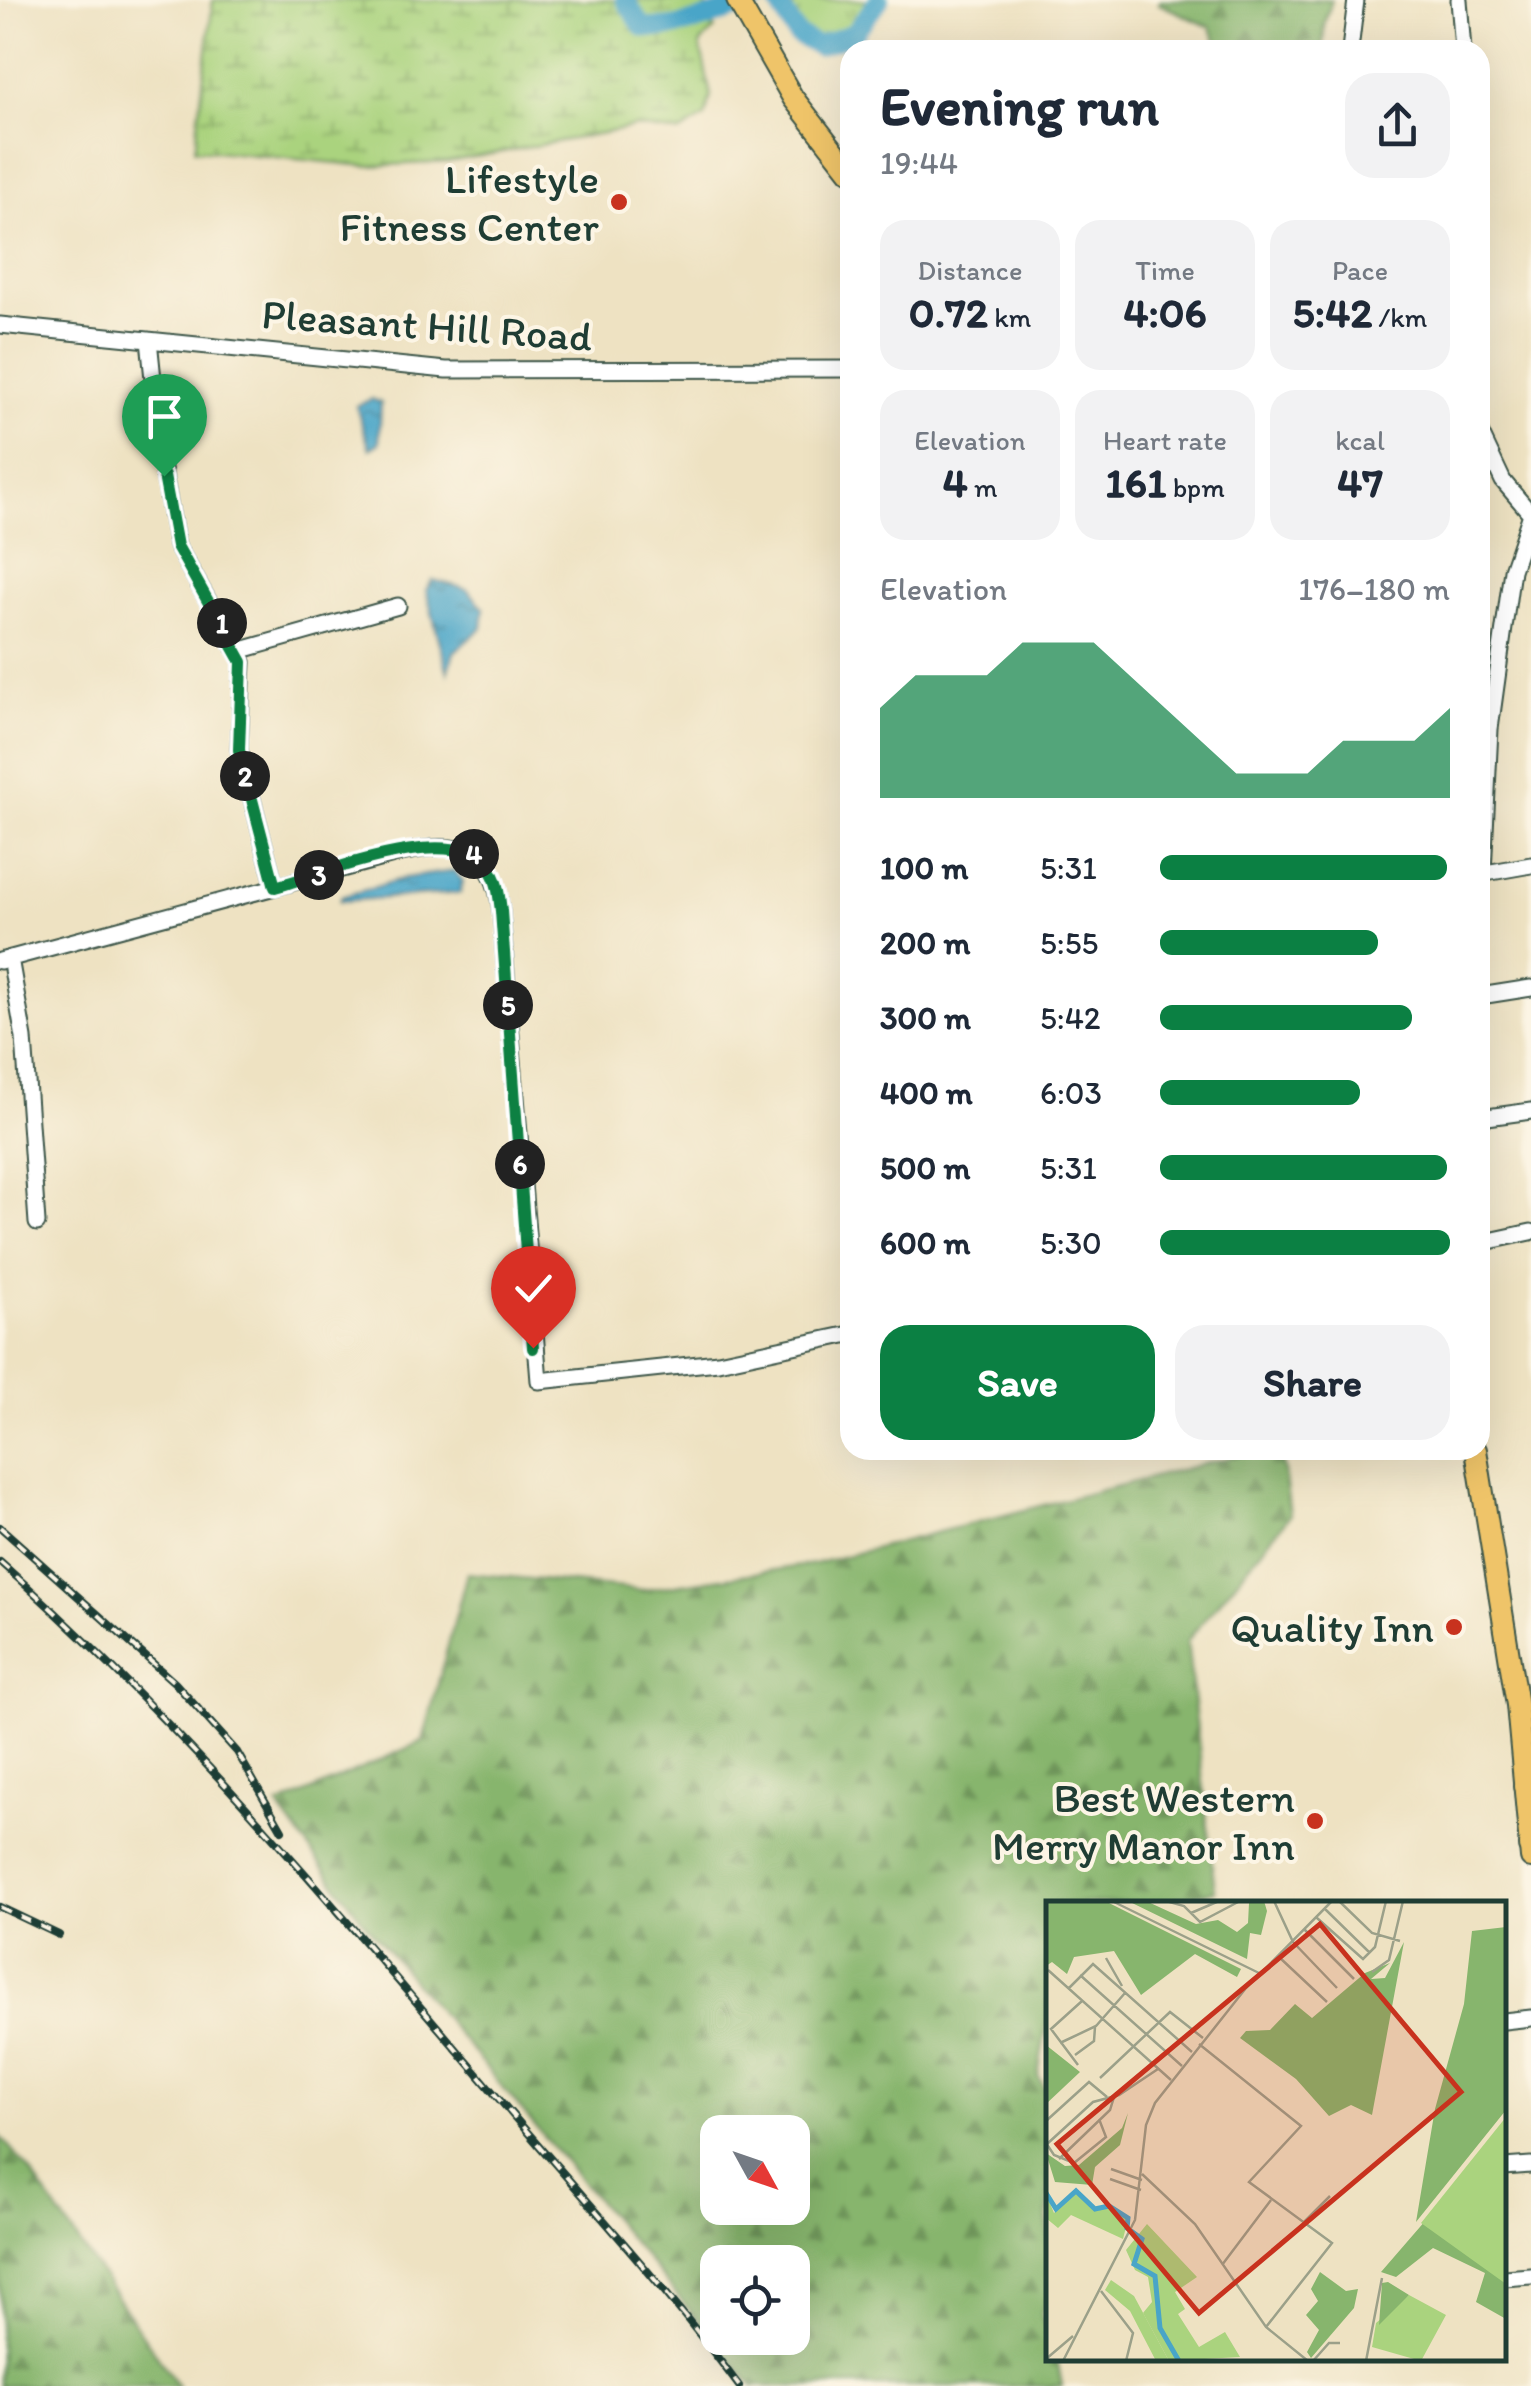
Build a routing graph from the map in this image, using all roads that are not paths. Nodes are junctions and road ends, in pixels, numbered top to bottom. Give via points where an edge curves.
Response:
1 (737, 0) edge
2 (1356, 0) edge
3 (1459, 0) edge
4 (1351, 40) edge
5 (1462, 40) edge
6 (840, 158) edge
7 (0, 325) edge
8 (149, 340) junction
9 (840, 369) edge
10 (1490, 454) edge
11 (1531, 514) edge
12 (398, 606) dead end
13 (238, 651) junction
14 (1490, 699) edge
15 (1531, 865) edge
16 (1490, 872) edge
17 (275, 887) junction
18 (5, 959) edge
19 (1531, 988) edge
20 (1490, 994) edge
21 (1531, 1112) edge
22 (1490, 1117) edge
23 (37, 1223) dead end
24 (1531, 1232) edge
25 (1490, 1241) edge
26 (840, 1336) edge
27 (1478, 1460) edge
28 (1528, 1791) edge
29 (1531, 1846) edge
30 (1531, 1858) edge
31 (1531, 2018) edge
32 (1506, 2021) edge
33 (1531, 2165) edge
34 (1506, 2167) edge
35 (1531, 2276) edge
36 (1506, 2278) edge

1 - 6 main road via 793,98
2 - 4 street
3 - 5 street
7 - 8 street, Pleasant Hill Road
8 - 9 street, Pleasant Hill Road via 489,372
8 - 13 street via 177,546
10 - 11 street via 1502,481
11 - 14 street via 1514,560
12 - 13 street
13 - 17 street via 239,750
15 - 16 street
17 - 18 street
17 - 26 street via 402,852 450,846 488,866 501,911 539,1382 718,1362
18 - 23 street via 24,1038
19 - 20 street
21 - 22 street
24 - 25 street
27 - 28 main road
28 - 29 main road
29 - 30 main road
31 - 32 street
33 - 34 street
35 - 36 street

